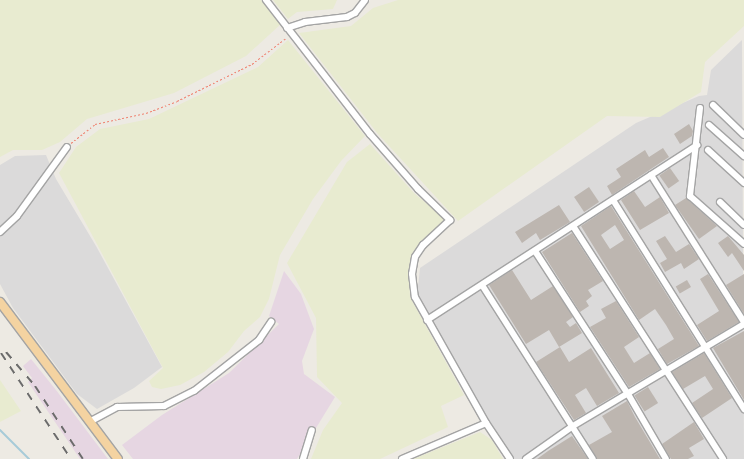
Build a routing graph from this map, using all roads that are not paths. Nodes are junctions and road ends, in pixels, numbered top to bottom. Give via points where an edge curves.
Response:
1 (266, 0) edge
2 (365, 0) edge
3 (288, 28) junction
4 (713, 105) dead end
5 (700, 108) dead end
6 (709, 126) dead end
7 (744, 135) edge
8 (697, 145) junction
9 (67, 147) road end
10 (708, 150) dead end
11 (744, 156) edge
12 (652, 175) junction
13 (744, 184) edge
14 (613, 200) junction
15 (720, 202) dead end
16 (744, 225) edge
17 (573, 226) junction
18 (0, 232) edge
19 (744, 244) edge
20 (535, 251) junction
21 (482, 286) junction
22 (0, 302) edge
23 (427, 320) junction
24 (271, 322) dead end
25 (744, 323) edge
26 (705, 348) junction
27 (668, 370) junction
28 (628, 394) junction
29 (744, 410) edge
30 (91, 420) junction
31 (486, 423) junction
32 (573, 426) junction
33 (312, 430) dead end
34 (118, 459) edge
35 (303, 459) edge
36 (402, 459) edge
37 (510, 459) edge
38 (526, 459) edge
39 (593, 459) edge
40 (666, 459) edge
41 (723, 459) edge

1 - 3 street
2 - 3 street via 355,13 347,17 305,22
3 - 23 street via 370,134 418,189 450,220 423,245 415,257 412,274 415,297
4 - 7 street
5 - 8 street
6 - 11 street
8 - 12 street
8 - 19 street via 690,196
9 - 18 street via 17,216
10 - 13 street
12 - 14 street
12 - 25 street
14 - 17 street
14 - 26 street
15 - 16 street
17 - 20 street
17 - 27 street
20 - 21 street
20 - 28 street
21 - 23 street
21 - 32 street
22 - 30 main road
23 - 31 street
24 - 30 street via 259,340 194,391 164,406 117,407
25 - 26 street
26 - 27 street
26 - 29 street
27 - 28 street
27 - 41 street
28 - 32 street
28 - 40 street
30 - 34 main road
31 - 36 street
31 - 37 street
32 - 38 street
32 - 39 street
33 - 35 street

